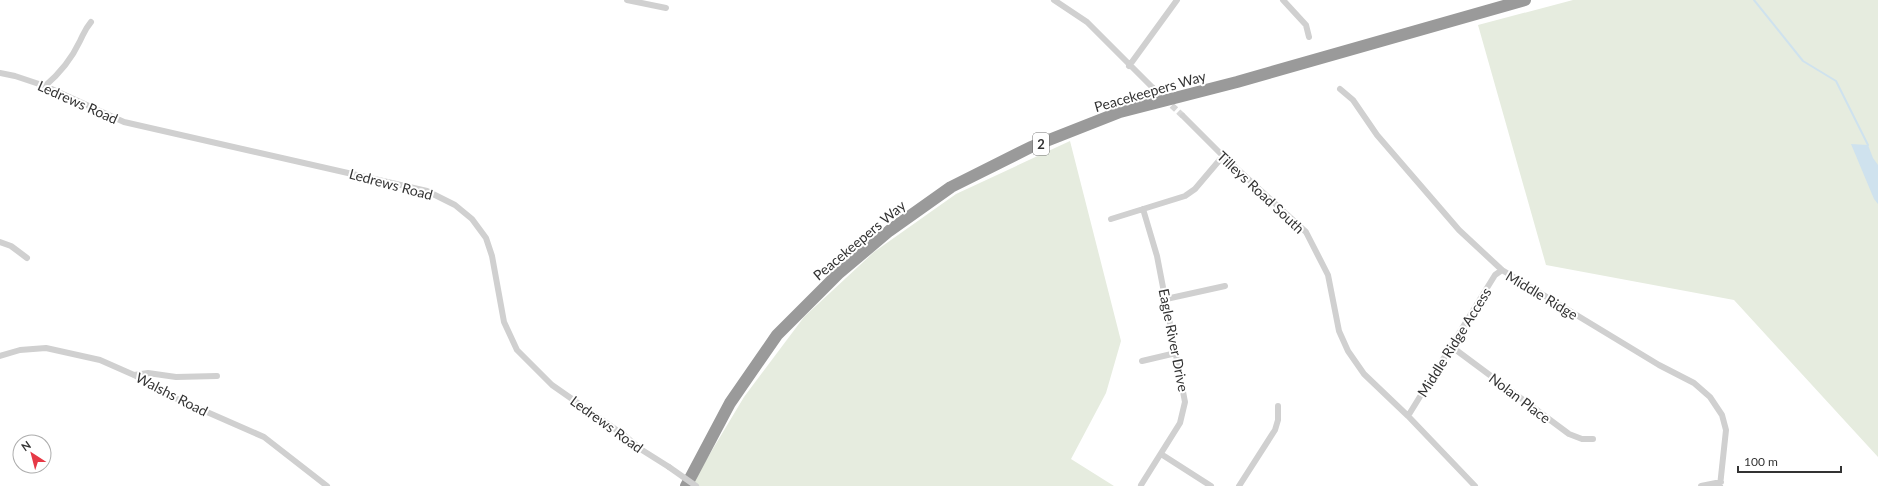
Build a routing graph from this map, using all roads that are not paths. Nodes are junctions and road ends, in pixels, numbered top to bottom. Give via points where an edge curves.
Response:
1 (627, 0) edge
2 (1054, 0) edge
3 (1177, 0) edge
4 (1283, 0) edge
5 (1525, 0) edge
6 (666, 8) dead end
7 (91, 22) dead end
8 (1309, 37) dead end
9 (1130, 66) junction
10 (0, 73) edge
11 (45, 86) junction
12 (1152, 86) tunnel mouth
13 (1340, 89) dead end
14 (1183, 116) tunnel mouth
15 (1223, 156) junction
16 (1144, 209) junction
17 (1111, 219) dead end
18 (0, 242) edge
19 (27, 258) dead end
20 (1502, 270) junction
21 (1225, 286) dead end
22 (1166, 299) junction
23 (1452, 347) junction
24 (1176, 353) junction
25 (0, 356) edge
26 (1142, 361) dead end
27 (134, 374) junction
28 (217, 376) dead end
29 (1278, 406) dead end
30 (1408, 416) junction
31 (1593, 439) dead end
32 (1161, 454) junction
33 (1721, 484) edge
34 (1141, 485) edge
35 (327, 486) edge
36 (686, 486) edge
37 (696, 486) edge
38 (1211, 486) edge
39 (1239, 486) edge
40 (1475, 486) edge
41 (1701, 486) edge

1 - 6 street
2 - 9 street via 1087,22
3 - 9 street
4 - 8 street via 1306,24
5 - 36 highway, Peacekeepers Way / 2 via 1237,82 1120,112 1031,147 951,187 889,230 844,269 777,335 730,403
7 - 11 street via 84,29 80,42 58,75
9 - 12 street
10 - 11 street, Ledrews Road
11 - 37 street, Ledrews Road, bridge via 124,122 427,191 455,205 472,219 486,238 492,256 504,322 517,350 552,385
13 - 20 street, Middle Ridge via 1353,100 1377,135 1459,230
14 - 15 street, Tilleys Road South
15 - 16 street via 1190,193
15 - 30 street, Tilleys Road South via 1306,232 1328,275 1339,331 1348,351 1364,374
16 - 17 street
16 - 22 street, Eagle River Drive
18 - 19 street via 11,246
20 - 23 street, Middle Ridge Access via 1495,275
20 - 33 street, Middle Ridge via 1658,365 1694,383 1710,397 1722,415 1726,430
21 - 22 street
22 - 24 street, Eagle River Drive
23 - 30 street, Middle Ridge Access
23 - 31 street, Nolan Place via 1569,434 1582,439
24 - 26 street
24 - 32 street, Eagle River Drive via 1185,393 1184,410 1180,423
25 - 27 street, Walshs Road via 20,350 46,348 100,360
27 - 28 street
27 - 35 street, Walshs Road via 176,398 264,437
29 - 39 street via 1279,416 1275,430
30 - 40 street, Tilleys Road South
32 - 34 street, Eagle River Drive
32 - 38 street
33 - 41 street

